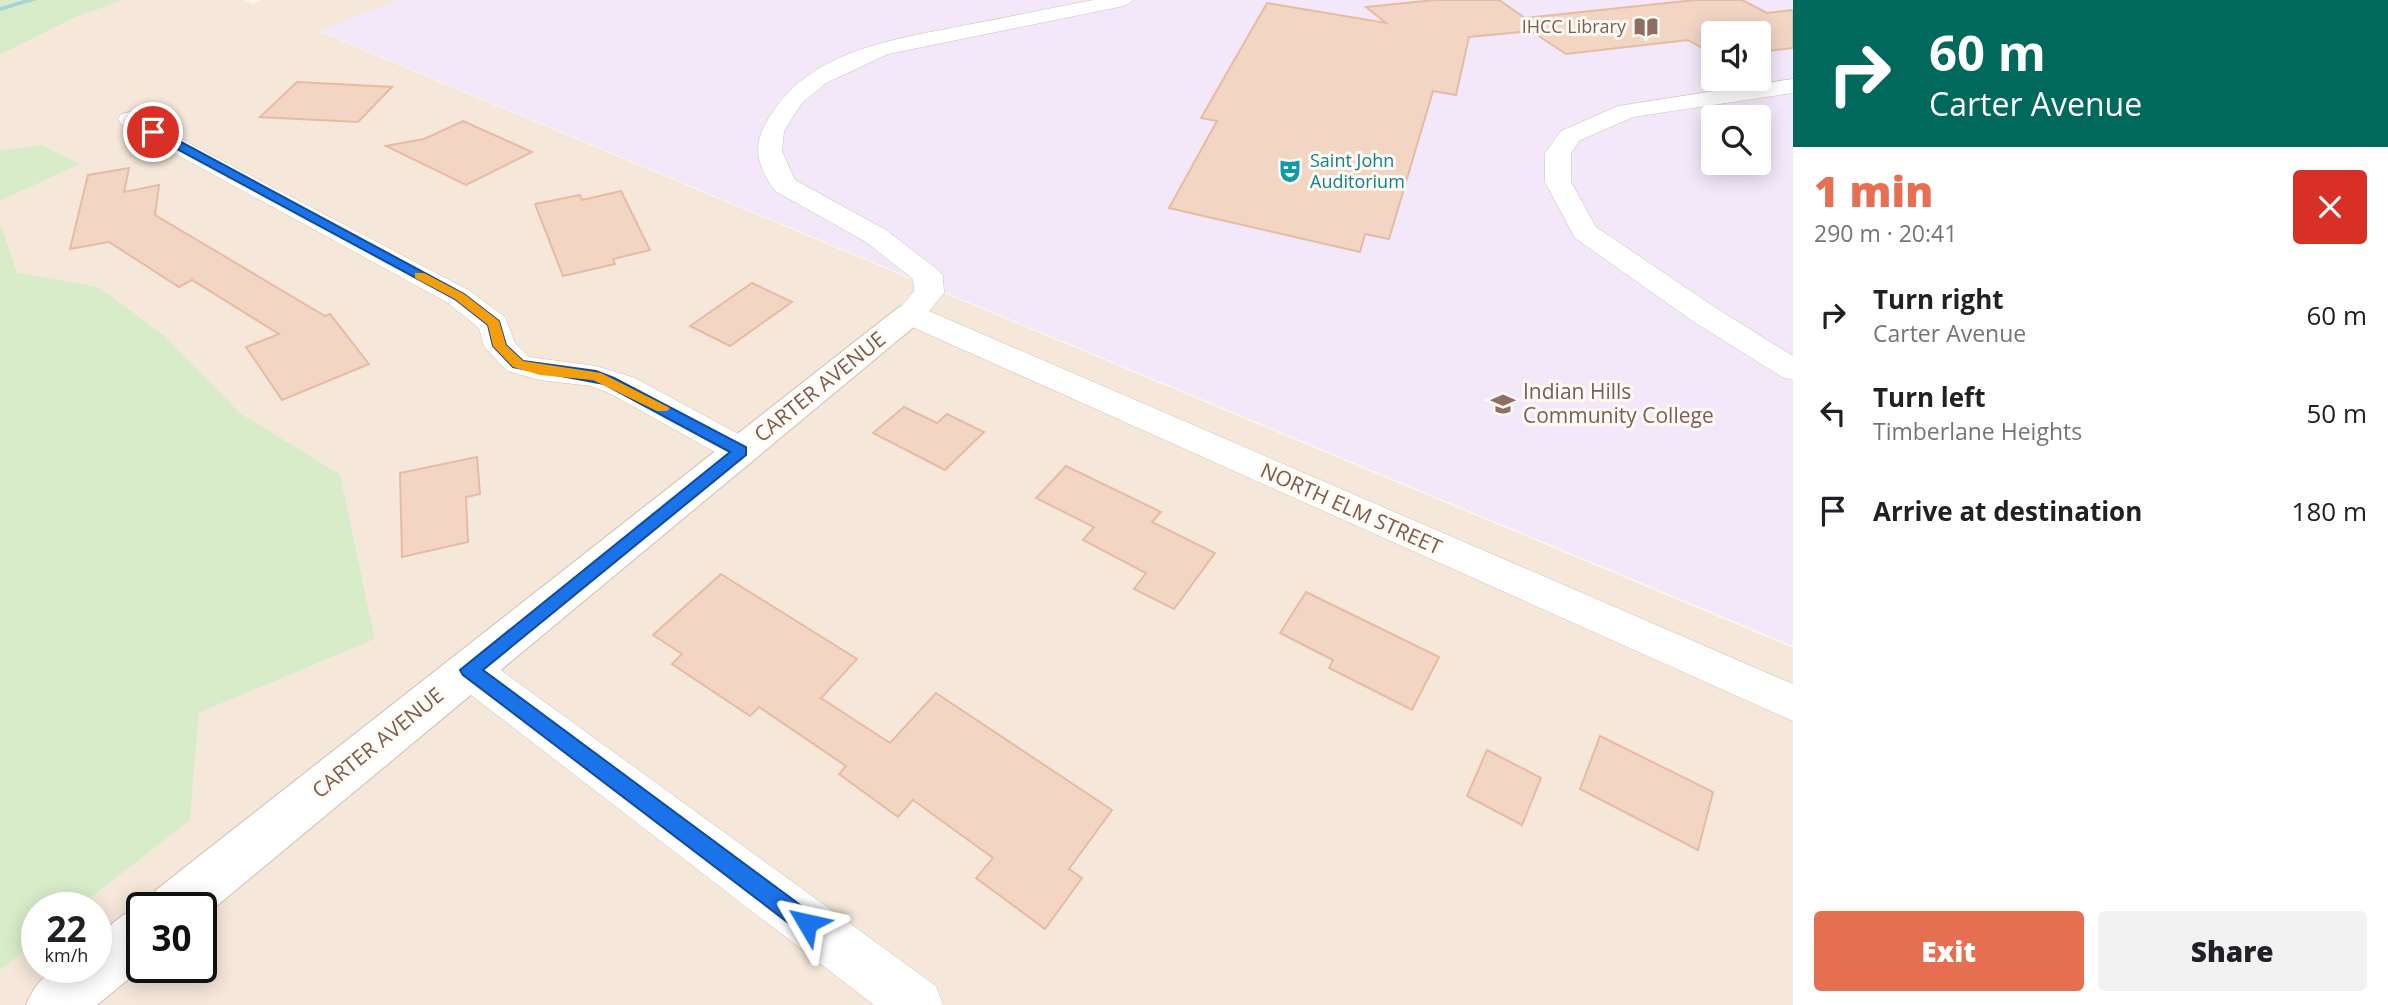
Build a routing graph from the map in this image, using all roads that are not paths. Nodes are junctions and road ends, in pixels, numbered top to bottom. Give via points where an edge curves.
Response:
1 (1124, 0) edge
2 (1793, 86) edge
3 (130, 119) dead end
4 (910, 314) junction
5 (1793, 370) edge
6 (741, 451) junction
7 (469, 670) junction
8 (1793, 703) edge
9 (194, 892) edge
10 (126, 947) edge
11 (54, 1005) edge
12 (917, 1005) edge

1 - 4 street via 881,49 818,78 792,100 772,131 769,151 783,185 876,236 928,276 929,293
2 - 5 street via 1628,111 1570,136 1558,153 1558,182 1585,232
3 - 6 street via 459,297 494,324 500,346 518,364 605,379
4 - 6 street, CARTER AVENUE
4 - 8 street, NORTH ELM STREET
6 - 7 street, CARTER AVENUE
7 - 9 street, CARTER AVENUE
7 - 12 street
10 - 11 street

